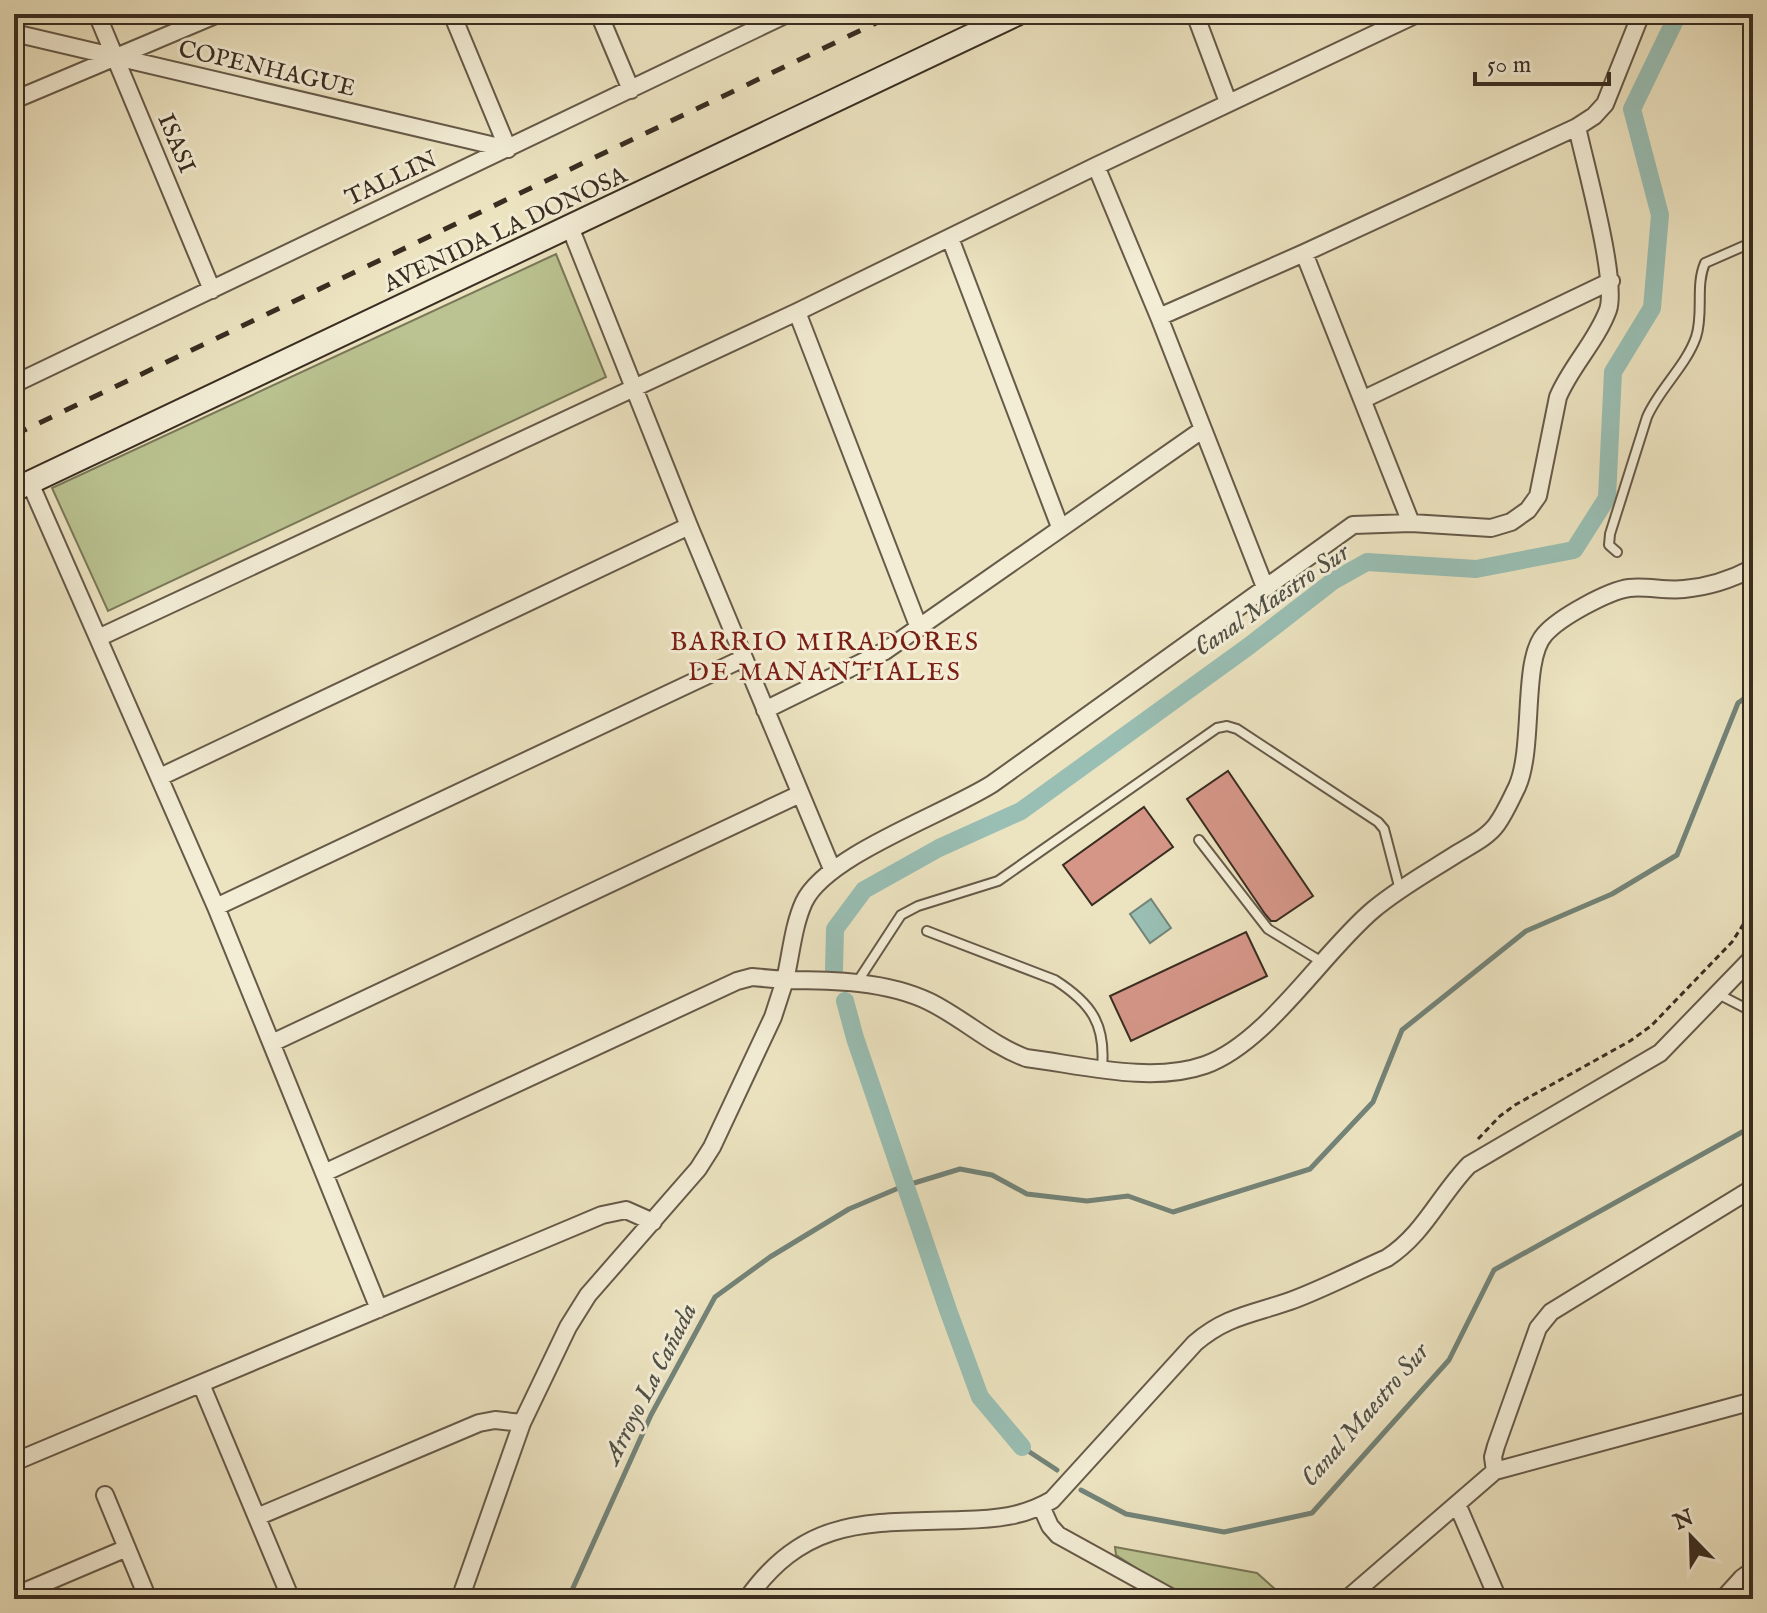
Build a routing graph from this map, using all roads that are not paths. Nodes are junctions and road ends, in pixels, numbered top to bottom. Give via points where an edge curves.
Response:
1 (97, 14) edge
2 (218, 14) edge
3 (452, 14) edge
4 (599, 14) edge
5 (787, 14) edge
6 (1017, 14) edge
7 (1195, 14) edge
8 (1417, 14) edge
9 (1641, 14) edge
10 (760, 20) edge
11 (14, 33) edge
12 (115, 57) junction
13 (631, 90) junction
14 (14, 100) edge
15 (1228, 102) junction
16 (1577, 127) junction
17 (508, 149) junction
18 (1096, 166) junction
19 (570, 227) junction
20 (950, 238) junction
21 (1753, 242) edge
22 (1304, 253) junction
23 (1611, 281) junction
24 (212, 290) junction
25 (797, 312) junction
26 (1159, 317) junction
27 (14, 384) edge
28 (633, 388) junction
29 (1364, 399) junction
30 (1202, 430) junction
31 (22, 486) edge
32 (1411, 523) junction
33 (689, 526) junction
34 (1060, 527) junction
35 (1617, 552) dead end
36 (1753, 568) edge
37 (1265, 587) junction
38 (919, 628) junction
39 (98, 638) junction
40 (744, 658) junction
41 (765, 710) junction
42 (160, 777) junction
43 (800, 794) junction
44 (1199, 840) dead end
45 (832, 869) junction
46 (1400, 890) junction
47 (216, 907) junction
48 (927, 931) dead end
49 (1753, 957) edge
50 (1322, 962) junction
51 (785, 980) junction
52 (855, 984) junction
53 (1717, 994) junction
54 (1753, 1012) edge
55 (272, 1043) junction
56 (1102, 1068) junction
57 (324, 1173) junction
58 (1753, 1188) edge
59 (653, 1222) junction
60 (379, 1309) junction
61 (201, 1384) junction
62 (1753, 1401) edge
63 (522, 1423) junction
64 (14, 1462) edge
65 (1495, 1471) junction
66 (105, 1495) dead end
67 (1457, 1504) junction
68 (1041, 1506) junction
69 (257, 1517) junction
70 (127, 1548) junction
71 (1753, 1570) edge
72 (14, 1596) edge
73 (148, 1599) edge
74 (291, 1599) edge
75 (460, 1599) edge
76 (747, 1599) edge
77 (1174, 1599) edge
78 (1347, 1599) edge
79 (1498, 1599) edge
80 (1723, 1599) edge

1 - 12 street, ISASI
2 - 12 street
3 - 17 street
4 - 13 street
5 - 10 street, TALLIN
6 - 19 main road, AVENIDA LA DONOSA
7 - 15 street
8 - 15 street
9 - 16 street via 1605,104
10 - 13 street, TALLIN
11 - 12 street, COPENHAGUE
12 - 14 street
12 - 17 street, COPENHAGUE
12 - 24 street, ISASI
13 - 17 street, TALLIN
15 - 18 street
16 - 22 street
16 - 23 street
17 - 24 street, TALLIN
18 - 20 street
18 - 26 street
19 - 28 street
19 - 31 main road, AVENIDA LA DONOSA
20 - 25 street
20 - 34 street
21 - 35 lane via 1705,263 1695,341 1647,417 1610,534 1609,545
22 - 26 street
22 - 29 street
23 - 29 street
23 - 32 street via 1608,310 1558,397 1538,496 1528,510 1491,528
24 - 27 street, TALLIN
25 - 28 street
25 - 38 street
26 - 30 street
28 - 33 street
28 - 39 street
29 - 32 street
30 - 34 street
30 - 37 street
31 - 39 street
32 - 37 street via 1353,525
33 - 40 street
33 - 42 street
34 - 38 street
36 - 46 street via 1684,589 1628,588 1545,633 1533,663 1523,770 1496,825
37 - 45 street via 992,784
38 - 41 street via 864,663
39 - 42 street
40 - 41 street
40 - 47 street
41 - 43 street
42 - 47 street
43 - 45 street
43 - 55 street
44 - 50 lane via 1268,929
45 - 51 street via 805,899
46 - 50 street
46 - 52 lane via 1378,822 1227,726 998,881 901,915
47 - 55 street
48 - 56 lane via 1072,991 1090,1008 1101,1031
49 - 53 street
50 - 56 street via 1232,1053 1180,1072 1153,1075
51 - 52 street
51 - 57 street via 737,981
51 - 59 street via 712,1147
52 - 56 street via 930,1002 1026,1058
53 - 54 lane
53 - 68 street via 1660,1053 1469,1165 1401,1249 1299,1297 1212,1328 1066,1486
55 - 57 street
57 - 60 street
58 - 65 street via 1543,1320 1496,1446
59 - 60 street via 626,1210 612,1211
59 - 63 street via 579,1308
60 - 61 street
61 - 64 street
61 - 69 street
62 - 65 street
63 - 69 street via 479,1423
63 - 75 street
65 - 67 street
66 - 70 street
67 - 78 street
67 - 79 street
68 - 76 street via 1003,1519 874,1523 820,1536 792,1550
68 - 77 street via 1058,1535
69 - 74 street
70 - 72 street
70 - 73 street
71 - 80 street

